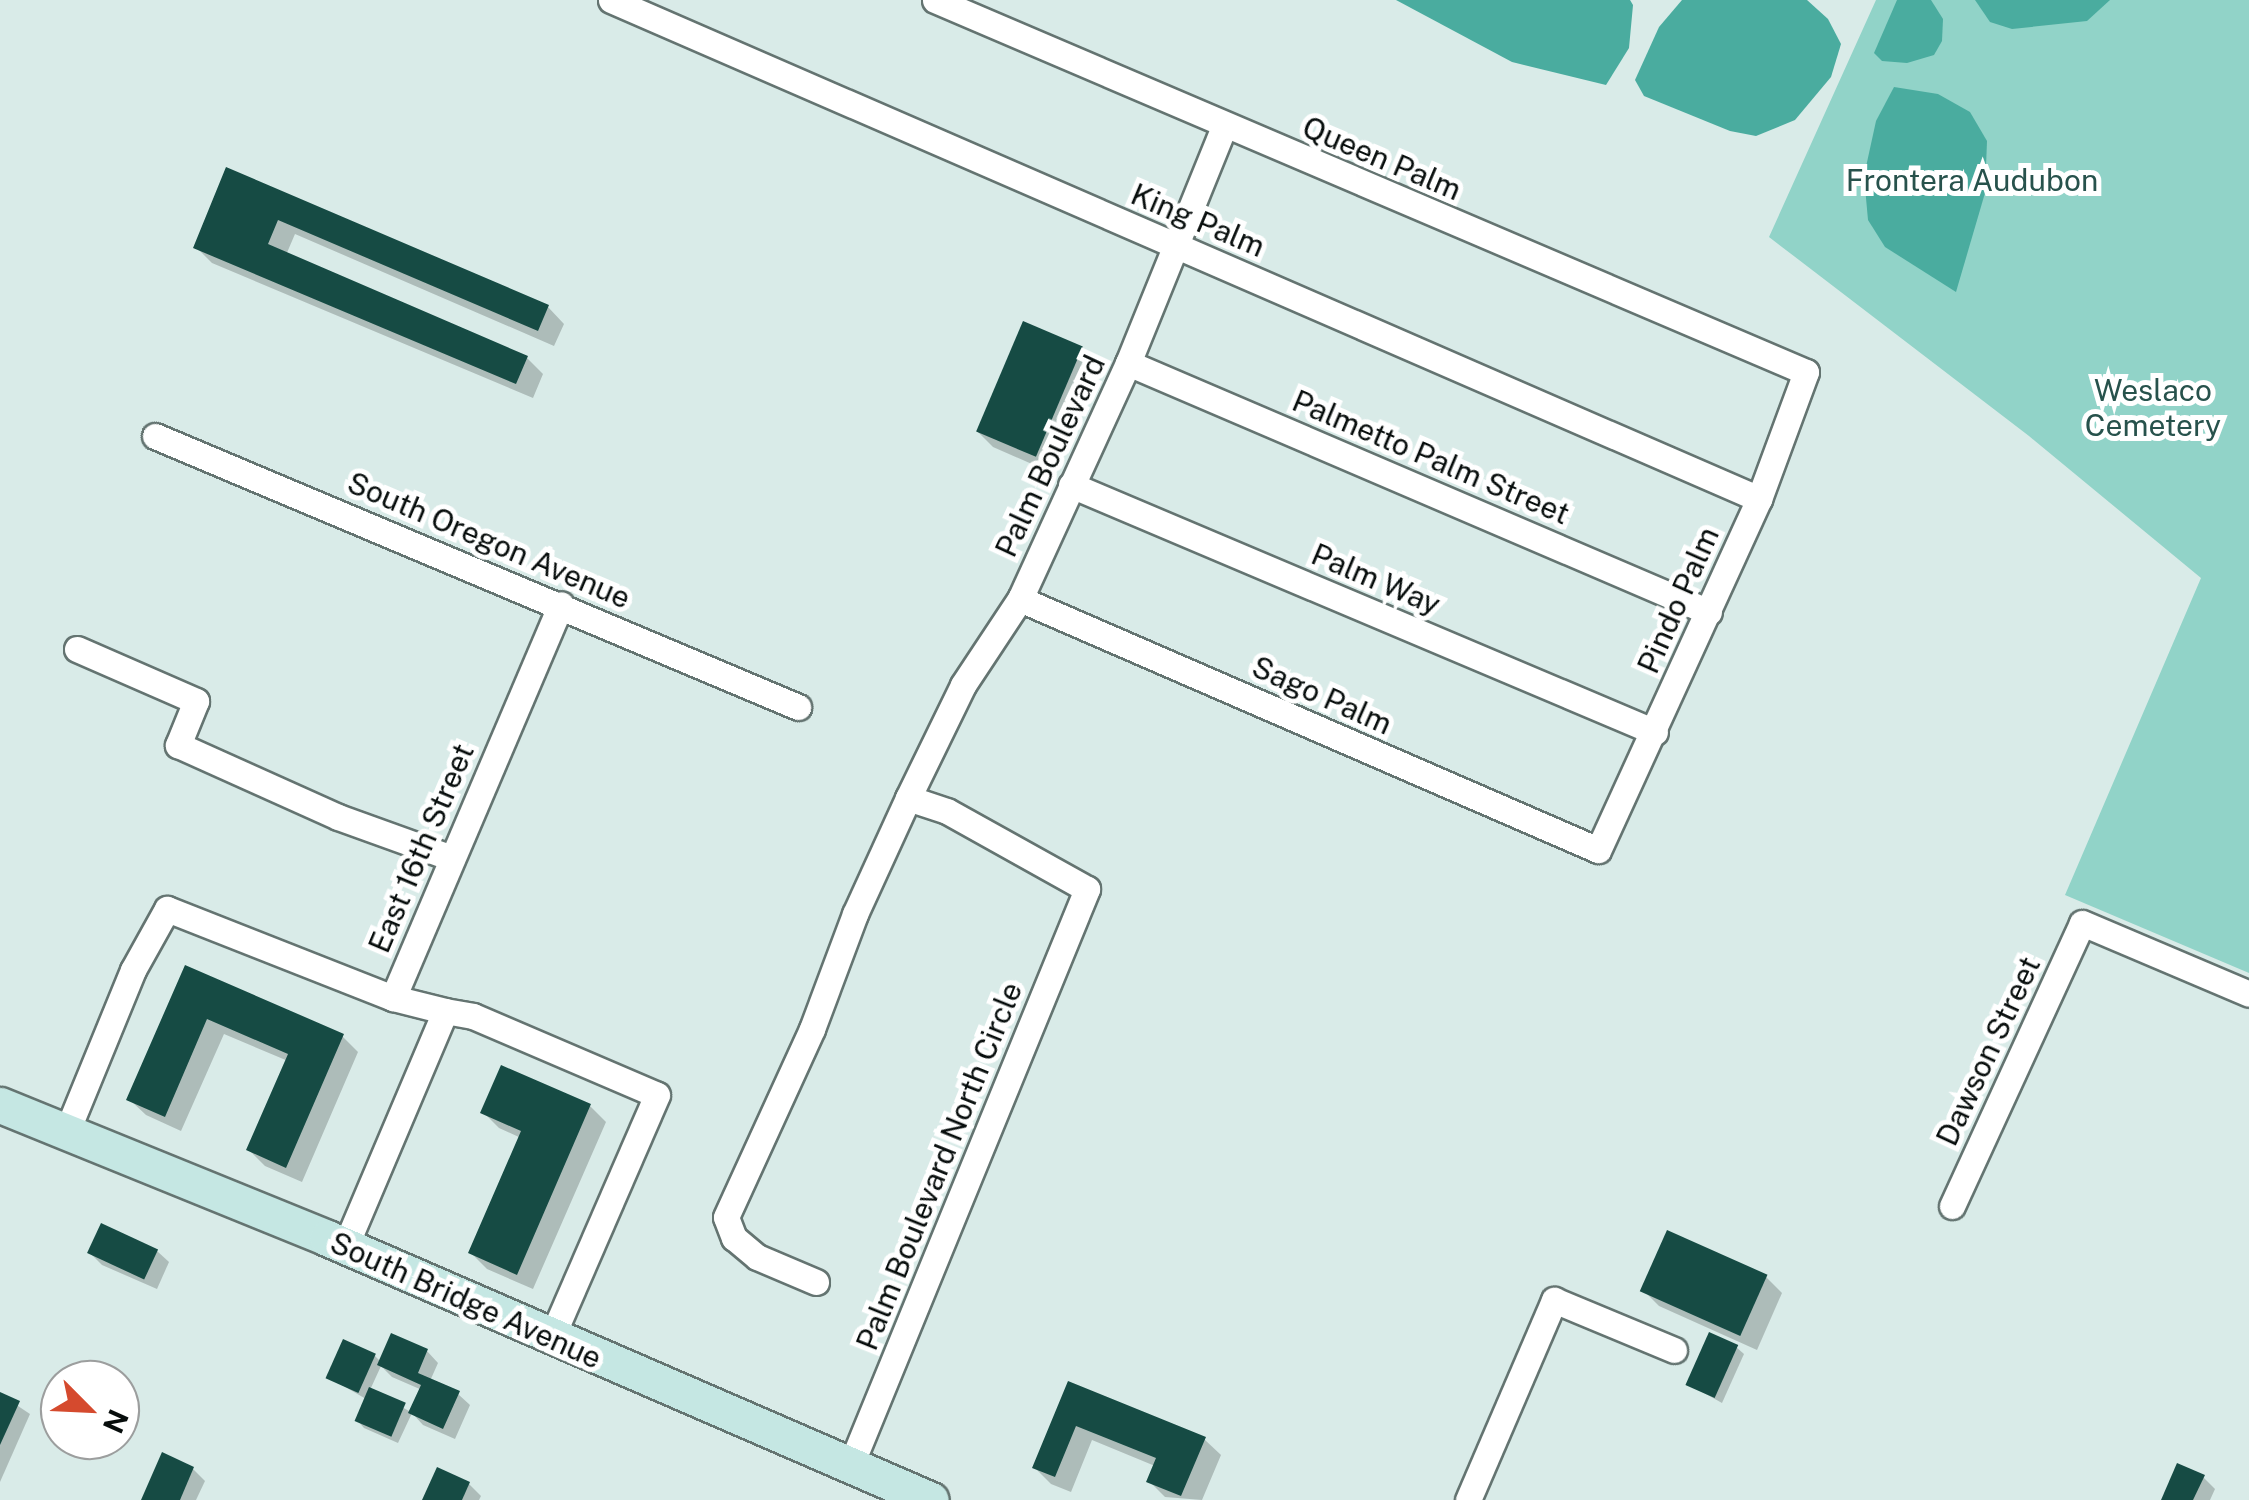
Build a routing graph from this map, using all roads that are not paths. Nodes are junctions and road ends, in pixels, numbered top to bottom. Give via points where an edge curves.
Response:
1 (611, 0) edge
2 (935, 0) edge
3 (1224, 127) junction
4 (1176, 246) junction
5 (1128, 362) junction
6 (1806, 372) joint
7 (155, 436) dead end
8 (1071, 486) junction
9 (1760, 499) junction
10 (1020, 598) junction
11 (561, 604) junction
12 (1709, 612) junction
13 (77, 649) dead end
14 (798, 707) dead end
15 (1655, 732) junction
16 (908, 798) junction
17 (1598, 850) joint
18 (452, 858) junction
19 (2249, 994) edge
20 (393, 998) junction
21 (445, 1010) junction
22 (0, 1105) edge
23 (67, 1131) junction
24 (1952, 1206) dead end
25 (346, 1247) junction
26 (816, 1282) dead end
27 (551, 1339) junction
28 (1674, 1350) dead end
29 (850, 1467) junction
30 (930, 1500) edge
31 (1468, 1500) edge

1 - 4 street, King Palm
2 - 3 street, Queen Palm
3 - 4 street, Palm Boulevard
3 - 6 street, Queen Palm
4 - 5 street, Palm Boulevard
4 - 9 street, King Palm
5 - 8 street, Palm Boulevard
5 - 12 street, Palmetto Palm Street
6 - 9 street, Pindo Palm
7 - 11 street, South Oregon Avenue
8 - 10 street, Palm Boulevard
8 - 15 street, Palm Way
9 - 12 street, Pindo Palm
10 - 16 street, Palm Boulevard via 963,684
10 - 17 street, Sago Palm
11 - 14 street, South Oregon Avenue
11 - 18 street, East 16th Street
12 - 15 street, Pindo Palm
13 - 18 street via 196,702 178,745
15 - 17 street, Pindo Palm
16 - 26 street via 726,1217 734,1238 757,1257
16 - 29 street, Palm Boulevard North Circle via 948,811 1087,888
18 - 20 street, East 16th Street
19 - 24 street, Dawson Street via 2082,923
20 - 21 street, East 16th Street
20 - 23 street via 166,909
21 - 25 street
21 - 27 street, East 16th Street via 656,1095
22 - 23 street, South Bridge Avenue
23 - 25 street, South Bridge Avenue
25 - 27 street, South Bridge Avenue
27 - 29 street, South Bridge Avenue
28 - 31 street via 1554,1300
29 - 30 street, South Bridge Avenue

